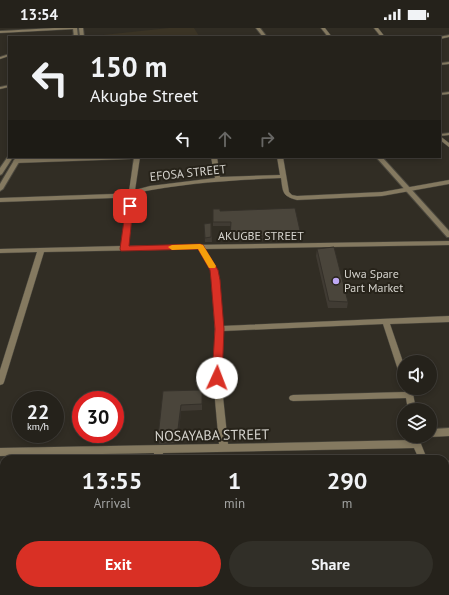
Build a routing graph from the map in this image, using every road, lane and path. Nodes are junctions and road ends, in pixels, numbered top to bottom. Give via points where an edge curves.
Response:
1 (75, 28) edge
2 (258, 28) edge
3 (323, 28) edge
4 (376, 28) edge
5 (0, 32) edge
6 (76, 36) edge
7 (264, 36) edge
8 (329, 36) edge
9 (382, 36) edge
10 (441, 138) edge
11 (449, 144) edge
12 (15, 158) edge
13 (137, 158) edge
14 (214, 158) edge
15 (280, 158) edge
16 (380, 158) edge
17 (0, 174) edge
18 (284, 176) junction
19 (218, 179) junction
20 (449, 182) edge
21 (0, 189) edge
22 (409, 190) junction
23 (131, 191) junction
24 (0, 200) edge
25 (449, 235) edge
26 (449, 243) edge
27 (200, 247) junction
28 (124, 249) junction
29 (41, 250) junction
30 (0, 252) edge
31 (449, 318) edge
32 (386, 323) junction
33 (219, 329) junction
34 (397, 355) edge
35 (0, 382) edge
36 (397, 393) edge
37 (293, 398) dead end
38 (449, 432) edge
39 (437, 433) edge
40 (397, 441) edge
41 (417, 443) edge
42 (224, 448) junction
43 (159, 449) junction
44 (0, 452) edge
45 (158, 455) edge
46 (422, 455) edge

1 - 5 street
1 - 6 street
2 - 7 street
3 - 8 street
4 - 9 street
10 - 11 street
12 - 17 street
12 - 21 street
13 - 23 street
14 - 19 street
15 - 18 street
16 - 22 street
18 - 19 street, EFOSA STREET
18 - 22 street via 286,192 297,198 382,194
19 - 23 street, EFOSA STREET
20 - 22 street
22 - 25 street
23 - 24 street, EFOSA STREET via 93,198
23 - 28 street
26 - 27 street, AKUGBE STREET via 341,247
27 - 28 street, AKUGBE STREET
27 - 33 street via 214,270
28 - 29 street, AKUGBE STREET
29 - 30 street, AKUGBE STREET
29 - 35 street
31 - 32 street
32 - 33 street
32 - 34 street
33 - 42 street via 217,378
36 - 37 street
38 - 39 street
40 - 42 street, NOSAYABA STREET
41 - 46 street
42 - 43 street, NOSAYABA STREET
43 - 44 street, NOSAYABA STREET
43 - 45 street

